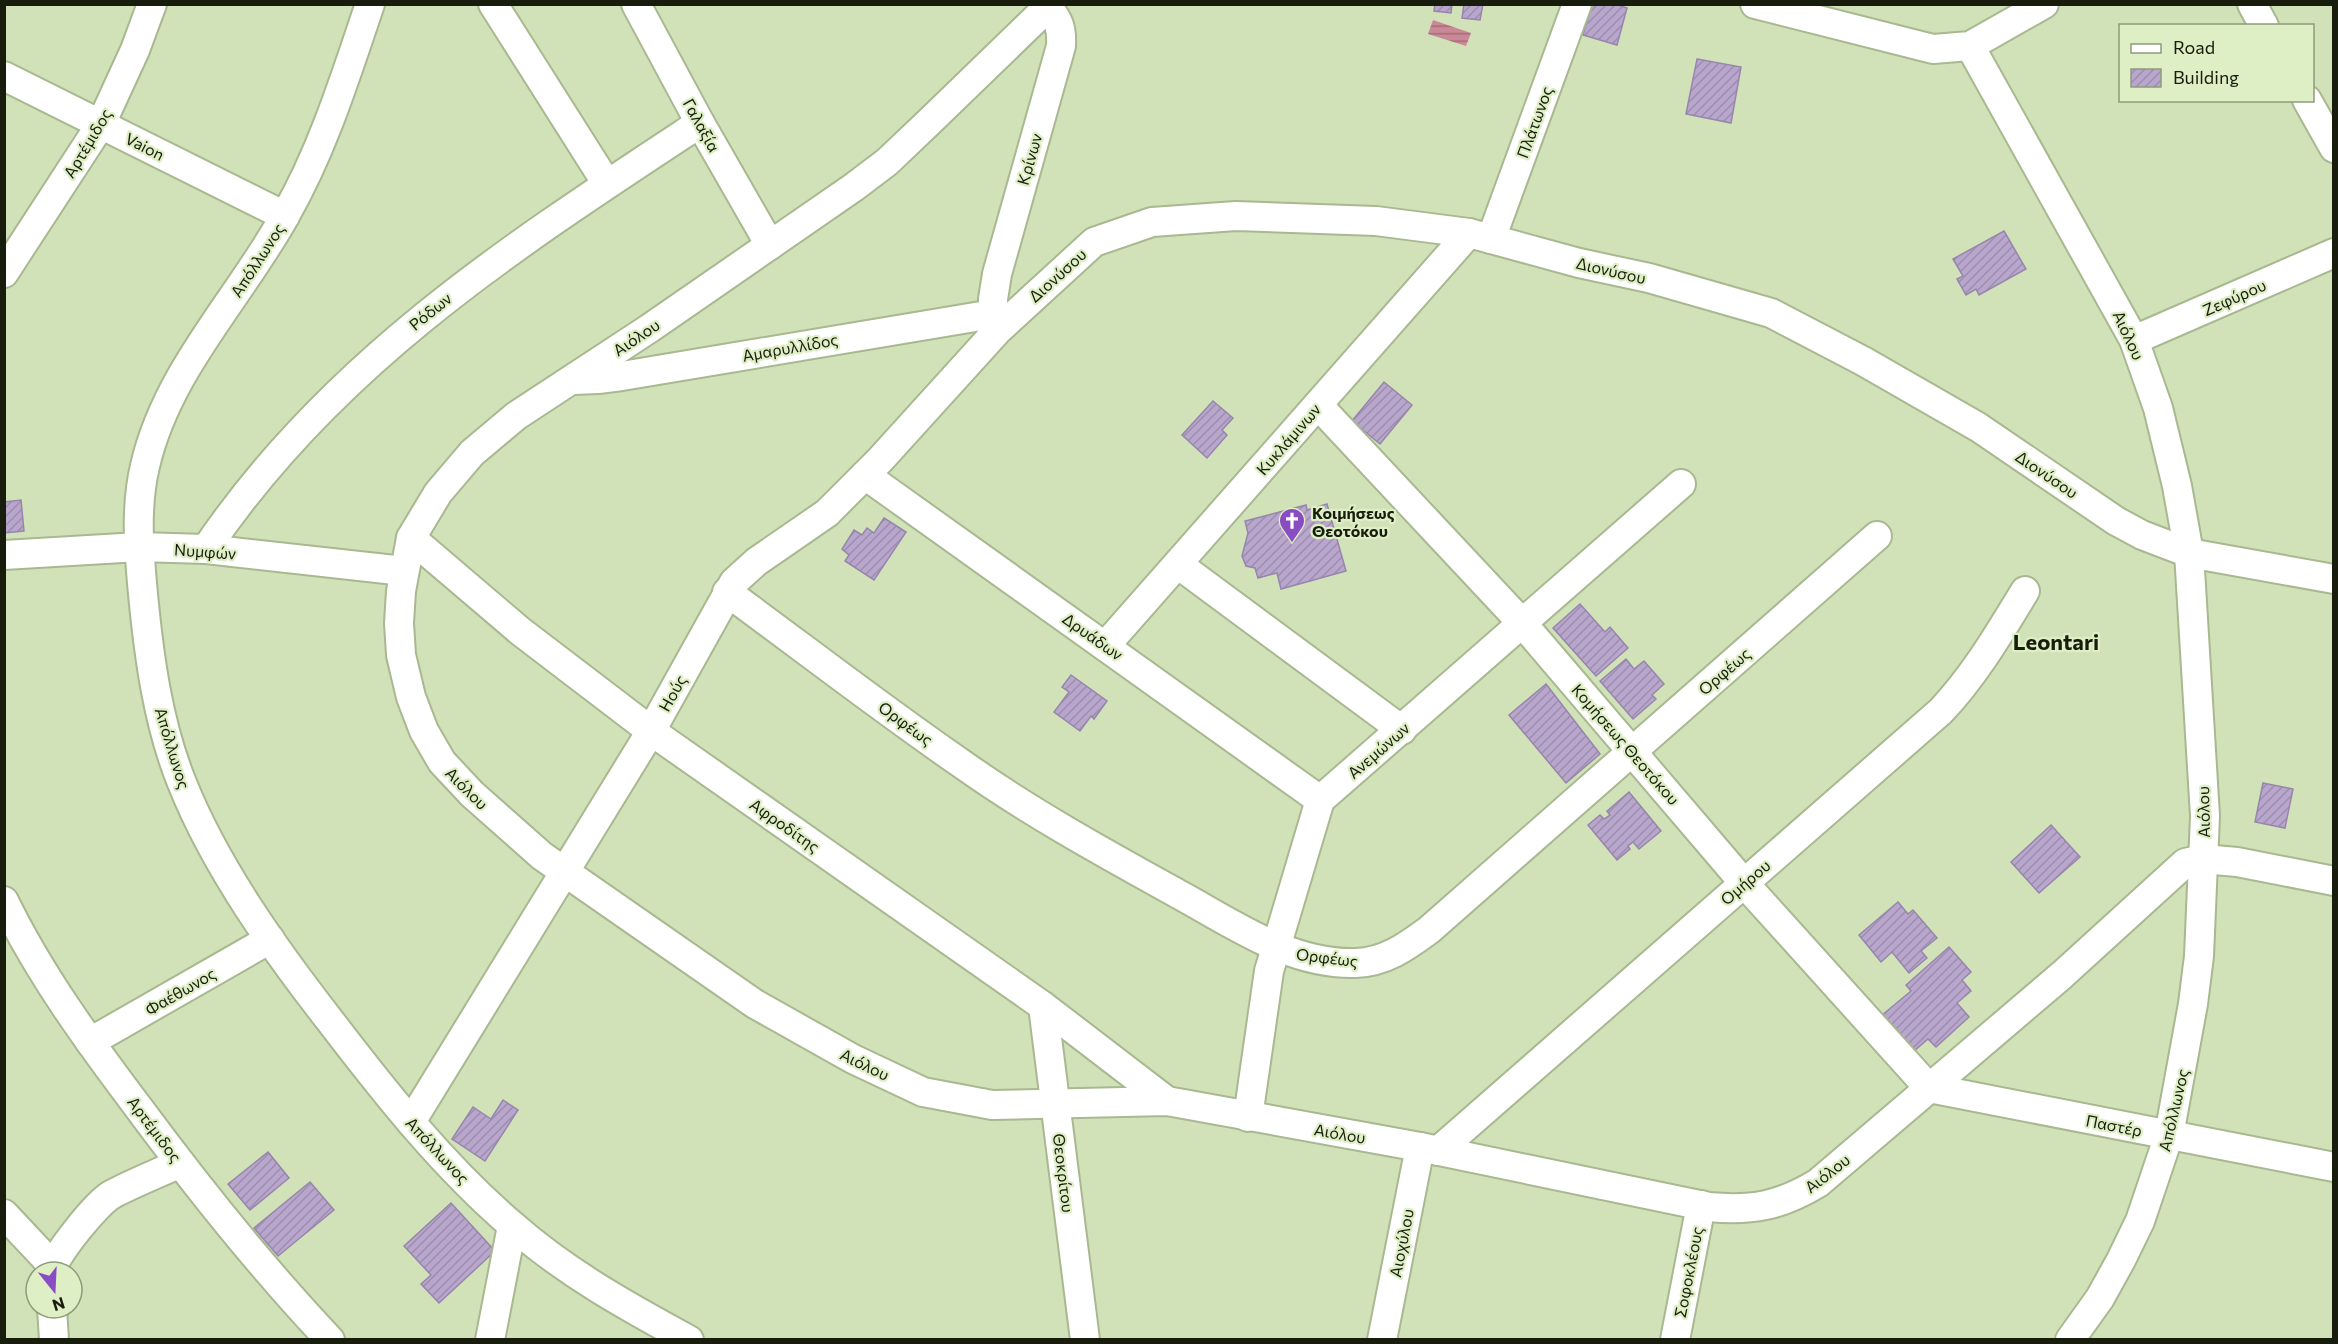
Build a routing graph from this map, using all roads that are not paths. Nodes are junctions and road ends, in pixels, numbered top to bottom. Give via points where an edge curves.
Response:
1 (153, 4) edge
2 (370, 4) edge
3 (493, 4) edge
4 (636, 4) edge
5 (1577, 4) edge
6 (1755, 4) edge
7 (2044, 4) edge
8 (2252, 4) edge
9 (1049, 6) edge
10 (2263, 24) edge
11 (1970, 46) junction
12 (4, 76) edge
13 (2308, 102) edge
14 (700, 123) junction
15 (101, 124) junction
16 (2334, 148) edge
17 (607, 184) junction
18 (285, 216) junction
19 (1480, 236) junction
20 (770, 244) junction
21 (2334, 253) edge
22 (4, 273) edge
23 (998, 319) junction
24 (2134, 340) junction
25 (572, 380) junction
26 (1318, 405) junction
27 (865, 475) junction
28 (1681, 484) dead end
29 (1877, 536) dead end
30 (411, 538) junction
31 (139, 548) junction
32 (206, 549) junction
33 (2189, 553) junction
34 (4, 555) edge
35 (1179, 565) junction
36 (404, 571) junction
37 (2334, 579) edge
38 (2025, 591) dead end
39 (727, 592) junction
40 (1523, 624) junction
41 (1106, 645) junction
42 (1402, 730) junction
43 (651, 731) junction
44 (1632, 752) junction
45 (1320, 800) junction
46 (2203, 859) junction
47 (566, 871) junction
48 (2334, 881) edge
49 (1744, 883) junction
50 (4, 901) edge
51 (270, 939) junction
52 (1276, 947) junction
53 (1043, 1006) junction
54 (90, 1042) junction
55 (1929, 1089) junction
56 (1167, 1101) junction
57 (1055, 1104) junction
58 (1248, 1117) junction
59 (411, 1122) junction
60 (2169, 1136) junction
61 (1429, 1149) junction
62 (180, 1163) junction
63 (2334, 1167) edge
64 (1701, 1205) junction
65 (4, 1214) edge
66 (512, 1226) junction
67 (45, 1260) edge
68 (56, 1260) edge
69 (53, 1320) edge
70 (54, 1340) edge
71 (330, 1340) edge
72 (490, 1340) edge
73 (689, 1340) edge
74 (1085, 1340) edge
75 (1382, 1340) edge
76 (1676, 1340) edge
77 (2070, 1340) edge

1 - 15 street, Αρτέμιδος
2 - 18 street, Απόλλωνος via 330,117
3 - 17 street
4 - 14 street, Γαλαξία
5 - 19 street, Πλάτωνος
6 - 11 street via 1933,49
7 - 11 street
8 - 10 street
9 - 20 street, Αιόλου via 887,162
9 - 23 street, Κρίνων via 1062,31 1061,46 997,274 993,299
11 - 24 street, Αιόλου
12 - 15 street, Vaion
13 - 16 street
14 - 17 street, Ρόδων
14 - 20 street, Γαλαξία
15 - 18 street, Vaion
15 - 22 street, Αρτέμιδος
17 - 32 street, Ρόδων via 458,288 369,362 266,470
18 - 31 street, Απόλλωνος via 173,391 146,462 139,495
19 - 23 street, Διονύσου via 1376,221 1236,216 1152,222 1094,242
19 - 26 street, Κυκλάμινων
19 - 33 street, Διονύσου via 1649,278 1779,316 1978,427 2127,527
20 - 25 street, Αιόλου
21 - 24 street, Ζεφύρου
23 - 25 street, Αμαρυλλίδος via 622,376
23 - 27 street, Ηούς
24 - 33 street, Αιόλου via 2158,408
25 - 30 street, Αιόλου via 516,416 472,453 438,493
26 - 35 street, Κυκλάμινων
26 - 40 street, Κομήσεως Θεοτόκου
27 - 39 street, Ηούς via 827,513 756,562
27 - 41 street, Δρυάδων
28 - 40 street, Ανεμώνων
29 - 44 street, Ορφέως
30 - 36 street, Αιόλου
30 - 43 street, Αφροδίτης via 520,631
31 - 32 street, Νυμφών
31 - 34 street, Νυμφών
31 - 51 street, Απόλλωνος via 160,711 181,782 217,855
32 - 36 street, Νυμφών
33 - 37 street, Διονύσου
33 - 46 street, Αιόλου via 2205,816
35 - 41 street, Κυκλάμινων
35 - 42 street
36 - 47 street, Αιόλου via 399,623 401,655 411,697 430,744 472,794 542,856
38 - 49 street, Ομήρου via 1986,654 1947,704
39 - 43 street, Ηούς
39 - 52 street, Ορφέως via 963,765 1079,839
40 - 42 street, Ανεμώνων
40 - 44 street, Κομήσεως Θεοτόκου
41 - 45 street, Δρυάδων
42 - 45 street, Ανεμώνων
43 - 47 street, Ηούς
43 - 53 street, Αφροδίτης
44 - 49 street, Κομήσεως Θεοτόκου
44 - 52 street, Ορφέως via 1408,946 1389,956 1355,963
45 - 52 street
46 - 48 street
46 - 55 street, Αιόλου via 2185,863
46 - 60 street, Απόλλωνος via 2199,956
47 - 57 street, Αιόλου via 755,1004 853,1059 923,1092 992,1105
47 - 59 street, Ηούς
49 - 55 street, Κομήσεως Θεοτόκου
49 - 61 street, Ομήρου
50 - 54 street, Αρτέμιδος via 35,959
51 - 54 street, Φαέθωνος
51 - 59 street, Απόλλωνος
52 - 58 street via 1269,971
53 - 56 street, Αφροδίτης
53 - 57 street, Θεοκρίτου
54 - 62 street, Αρτέμιδος
55 - 60 street, Παστέρ
55 - 64 street, Αιόλου via 1818,1184 1802,1193 1767,1207
56 - 57 street, Αιόλου
56 - 58 street, Αιόλου
57 - 74 street, Θεοκρίτου
58 - 61 street, Αιόλου
59 - 66 street, Απόλλωνος
60 - 63 street, Παστέρ
60 - 77 street, Απόλλωνος via 2140,1221 2100,1298
61 - 64 street, Αιόλου
61 - 75 street, Αιοχύλου
62 - 68 street via 109,1197 63,1247
62 - 71 street, Αρτέμιδος via 280,1287
64 - 76 street, Σοφοκλέους
65 - 67 street
66 - 72 street
66 - 73 street, Απόλλωνος via 577,1273
69 - 70 street

